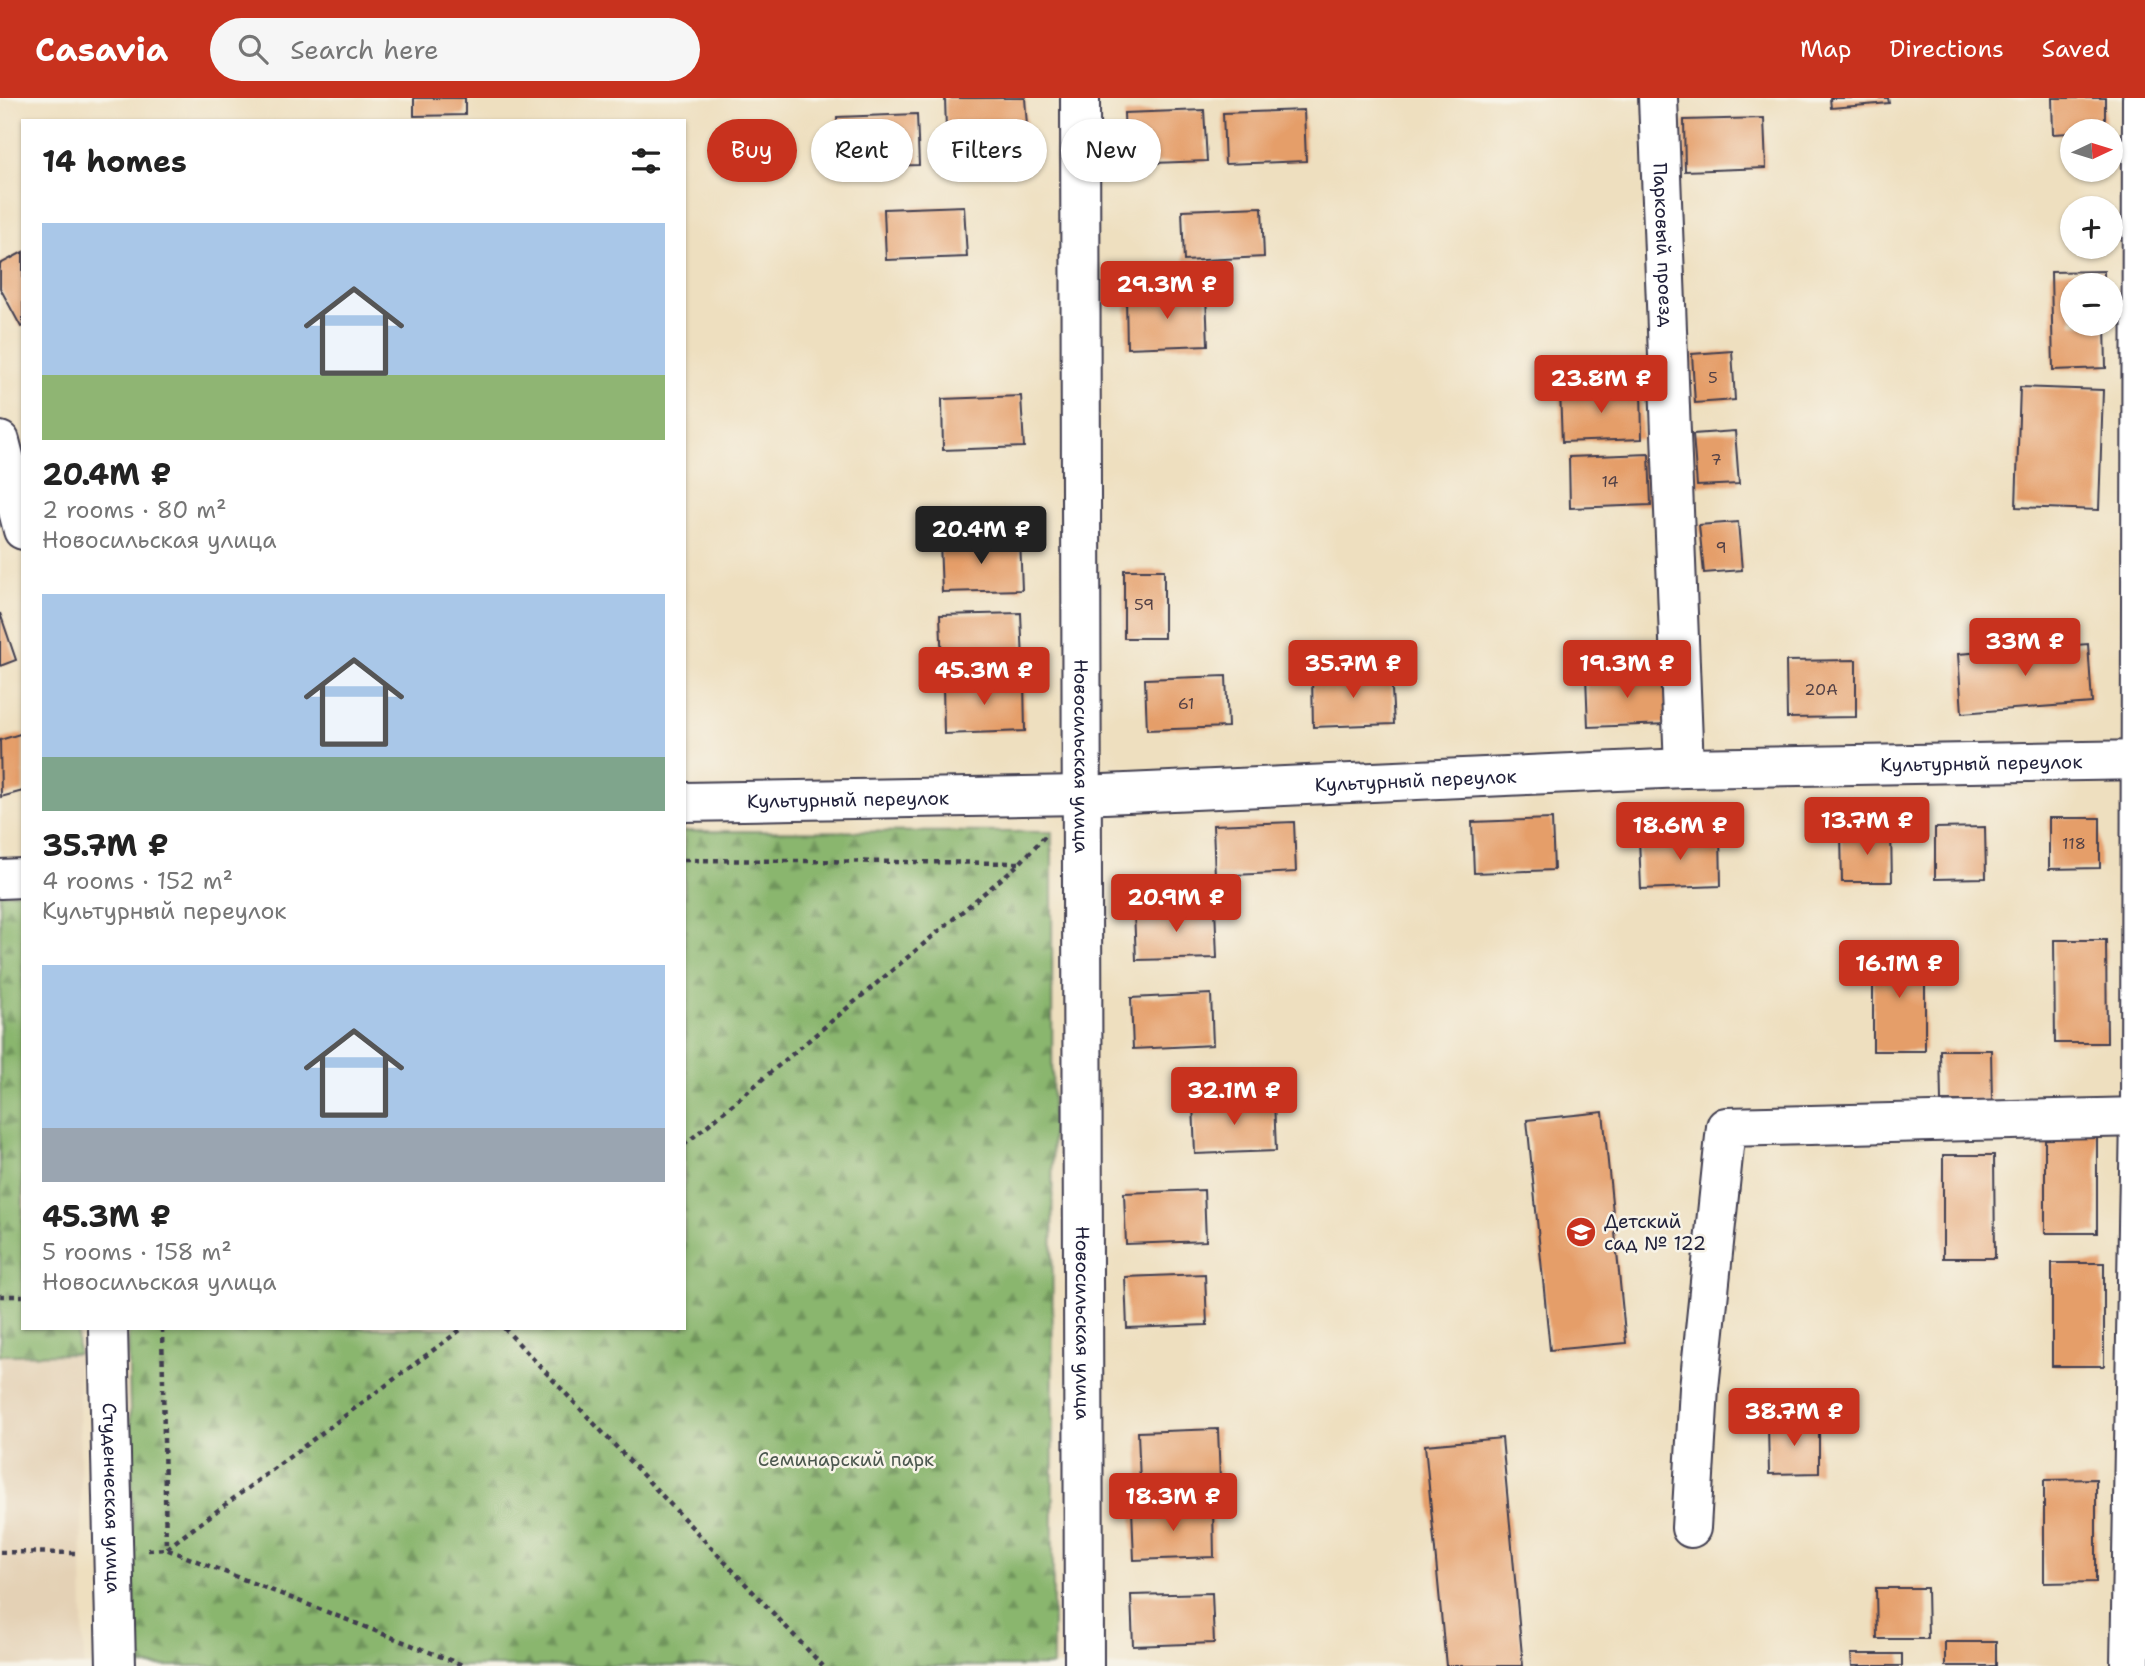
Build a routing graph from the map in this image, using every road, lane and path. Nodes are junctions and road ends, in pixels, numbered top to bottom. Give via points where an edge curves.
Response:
1 (1080, 98) edge
2 (1658, 98) edge
3 (2142, 98) edge
4 (0, 441) edge
5 (21, 522) edge
6 (2143, 760) edge
7 (1684, 768) junction
8 (1082, 795) junction
9 (686, 802) edge
10 (686, 860) edge
11 (1020, 863) junction
12 (21, 878) edge
13 (0, 879) edge
14 (2140, 1117) junction
15 (686, 1143) edge
16 (0, 1296) edge
17 (21, 1296) edge
18 (108, 1330) edge
19 (162, 1330) edge
20 (460, 1330) edge
21 (506, 1330) edge
22 (1691, 1528) dead end
23 (166, 1549) junction
24 (116, 1666) edge
25 (465, 1666) edge
26 (823, 1666) edge
27 (1083, 1666) edge
28 (2130, 1666) edge

1 - 8 street, Новосильская улица
2 - 7 street, Парковый проезд
3 - 6 street
4 - 5 street
6 - 7 street, Культурный переулок
6 - 14 street
7 - 8 street, Культурный переулок
8 - 9 street, Культурный переулок
8 - 11 path
8 - 27 street, Новосильская улица
10 - 11 path
11 - 15 path
12 - 13 street
14 - 22 street via 1726,1127 1699,1388
14 - 28 street
16 - 17 path
18 - 24 street, Студенческая улица
19 - 23 path
20 - 23 path
21 - 26 path
23 - 25 path

